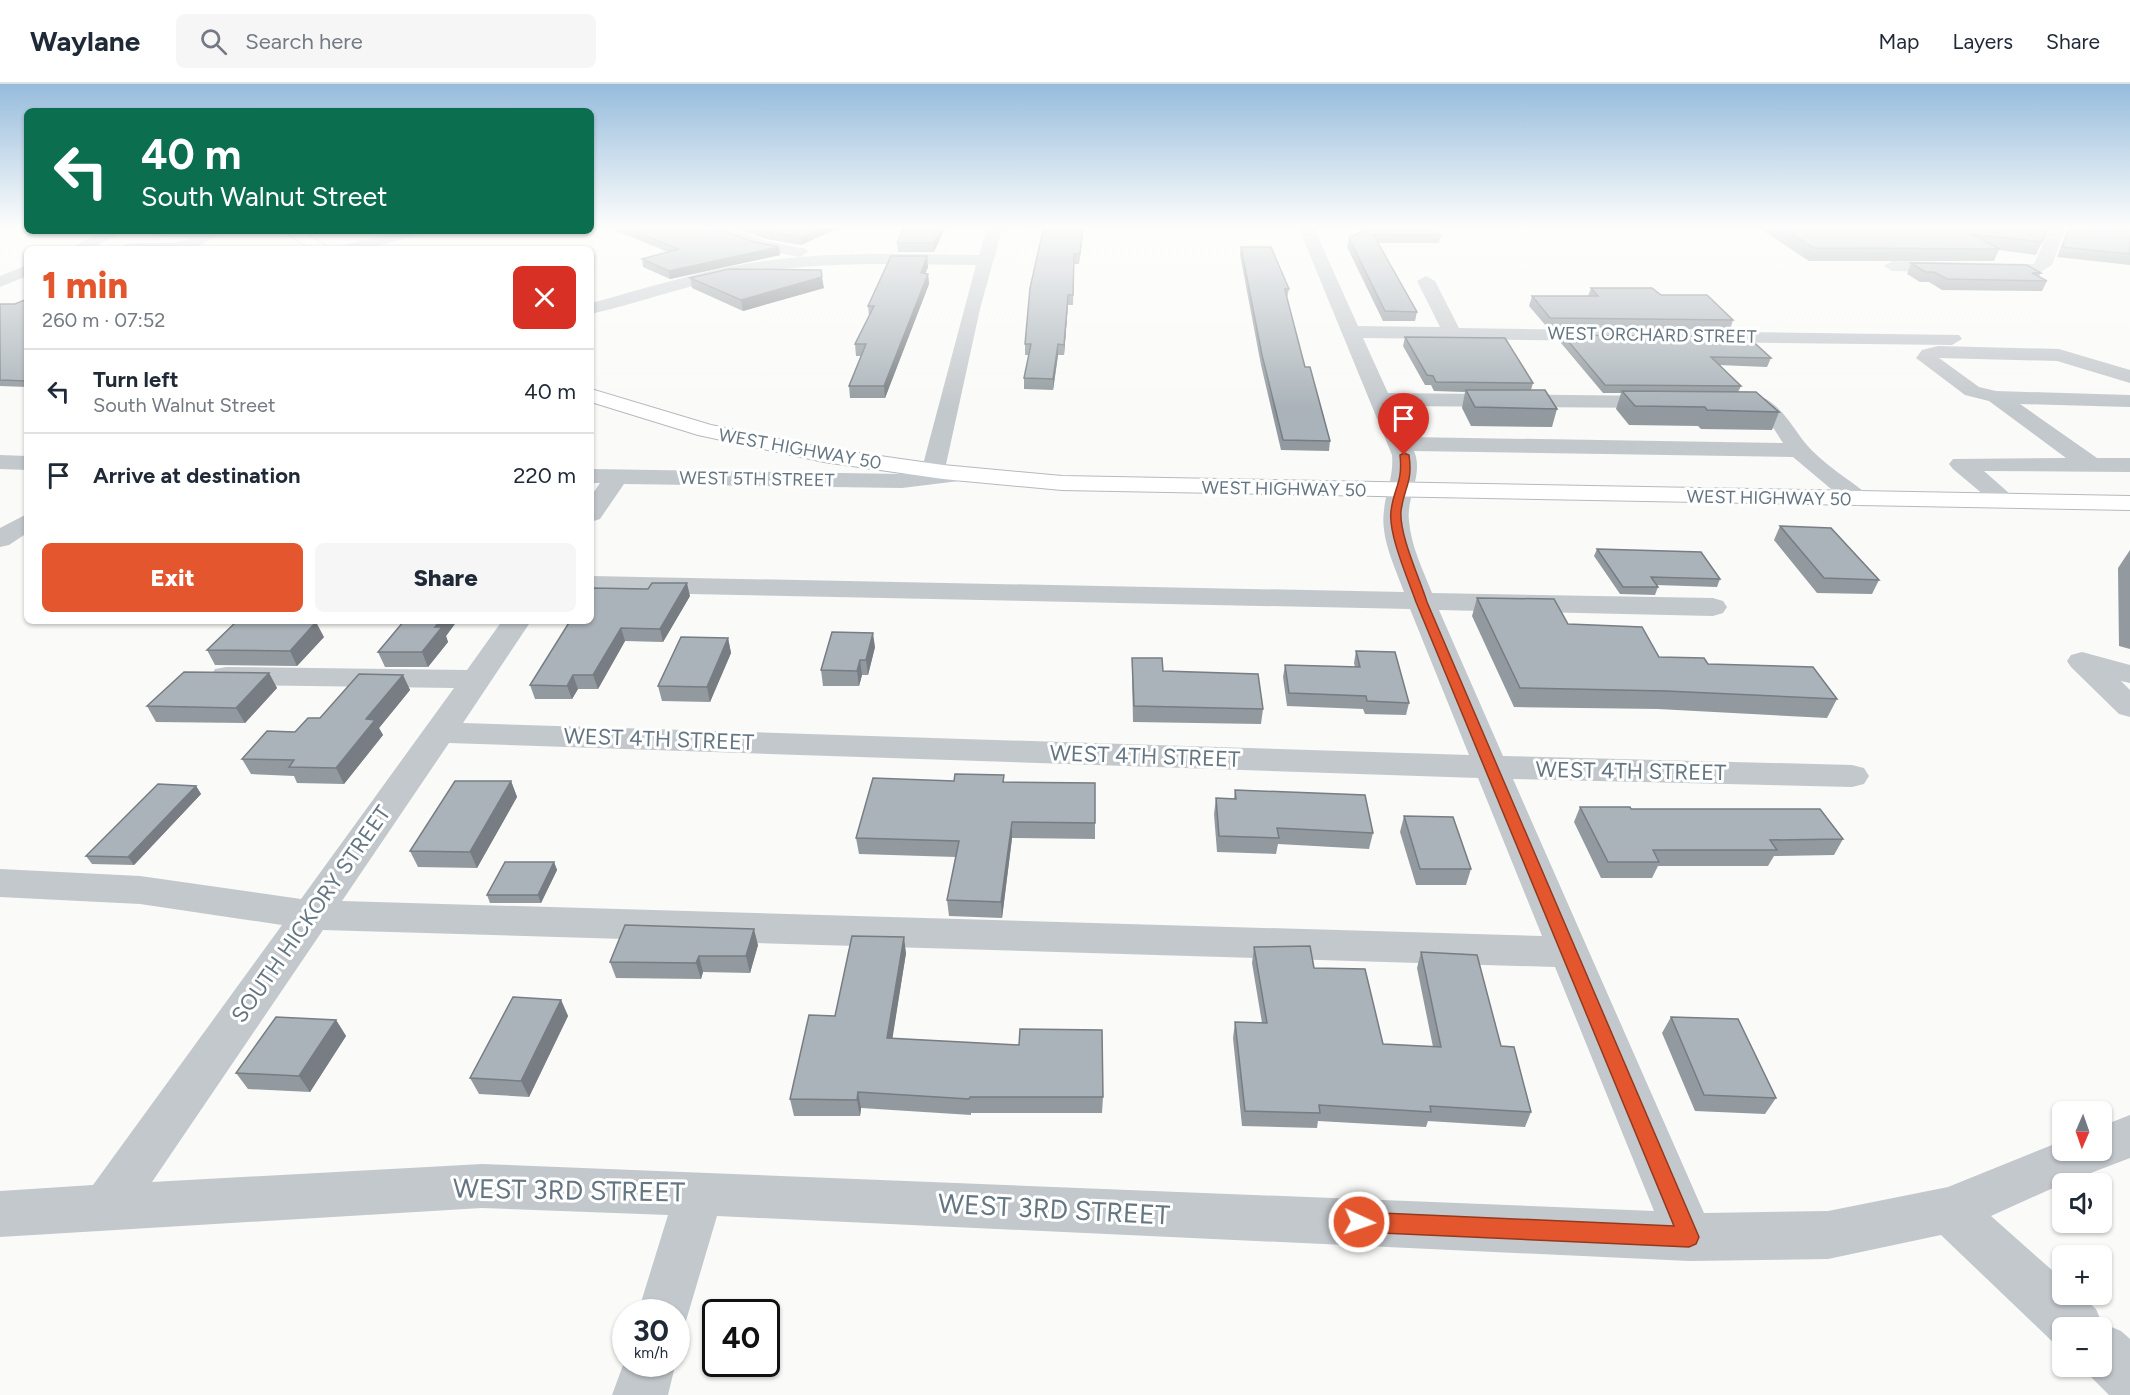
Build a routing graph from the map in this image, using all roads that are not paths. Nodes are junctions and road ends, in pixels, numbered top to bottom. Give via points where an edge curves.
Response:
1 (676, 287) edge
2 (979, 287) edge
3 (1332, 287) edge
4 (1428, 287) edge
5 (594, 308) edge
6 (1351, 332) junction
7 (1452, 333) junction
8 (1952, 339) dead end
9 (2130, 377) edge
10 (594, 396) edge
11 (1996, 397) junction
12 (1380, 399) junction
13 (2130, 401) edge
14 (1686, 402) edge
15 (1721, 402) edge
16 (1399, 444) junction
17 (1799, 450) junction
18 (0, 462) edge
19 (24, 463) edge
20 (2130, 465) edge
21 (2093, 466) junction
22 (933, 472) junction
23 (959, 475) junction
24 (594, 476) edge
25 (616, 477) junction
26 (1402, 491) junction
27 (1858, 499) junction
28 (2007, 501) junction
29 (2130, 503) edge
30 (594, 510) edge
31 (24, 524) edge
32 (0, 539) edge
33 (594, 584) edge
34 (1422, 602) junction
35 (1713, 607) dead end
36 (515, 624) edge
37 (2130, 674) edge
38 (194, 676) edge
39 (476, 679) junction
40 (2130, 707) edge
41 (439, 732) junction
42 (1490, 767) junction
43 (1852, 776) dead end
44 (0, 883) edge
45 (311, 915) junction
46 (1567, 952) junction
47 (2130, 1136) edge
48 (2112, 1144) edge
49 (2068, 1161) edge
50 (699, 1193) junction
51 (106, 1208) junction
52 (1949, 1210) junction
53 (0, 1214) edge
54 (1689, 1237) junction
55 (668, 1299) edge
56 (2065, 1317) edge
57 (2112, 1360) edge
58 (646, 1377) edge
59 (2130, 1377) edge
60 (640, 1395) edge

1 - 5 street
2 - 22 street
3 - 6 street
4 - 7 street
6 - 7 street, WEST ORCHARD STREET
6 - 12 street
7 - 8 street, WEST ORCHARD STREET
9 - 11 street via 2042,353 1938,352 1926,358 1972,391
10 - 22 main road, WEST HIGHWAY 50 via 647,416 724,435
11 - 13 street
11 - 21 street
12 - 14 street
12 - 16 street
15 - 17 street via 1756,402 1782,425
16 - 17 street
16 - 26 street via 1407,475
17 - 27 street
18 - 19 street
20 - 21 street
21 - 28 street via 1961,464
22 - 23 main road, WEST HIGHWAY 50
23 - 25 street, WEST 5TH STREET via 902,481
23 - 26 main road, WEST HIGHWAY 50 via 1096,485
24 - 25 street, WEST 5TH STREET
25 - 30 street
26 - 27 main road, WEST HIGHWAY 50
26 - 34 street via 1396,512 1399,534
27 - 28 main road, WEST HIGHWAY 50
28 - 29 main road, WEST HIGHWAY 50
31 - 32 street
33 - 34 street
34 - 35 street
34 - 42 street
36 - 39 street, SOUTH HICKORY STREET
37 - 40 street via 2082,661
38 - 39 street
39 - 41 street, SOUTH HICKORY STREET
41 - 42 street, WEST 4TH STREET
41 - 45 street, SOUTH HICKORY STREET
42 - 43 street, WEST 4TH STREET
42 - 46 street
44 - 45 street via 140,890
45 - 46 street
45 - 51 street, SOUTH HICKORY STREET
46 - 54 street
47 - 48 street
49 - 52 street, WEST 3RD STREET
50 - 51 street, WEST 3RD STREET via 482,1186
50 - 54 street, WEST 3RD STREET
50 - 55 street
51 - 53 street, WEST 3RD STREET
52 - 54 street, WEST 3RD STREET via 1828,1235
52 - 56 street
57 - 59 street
58 - 60 street

